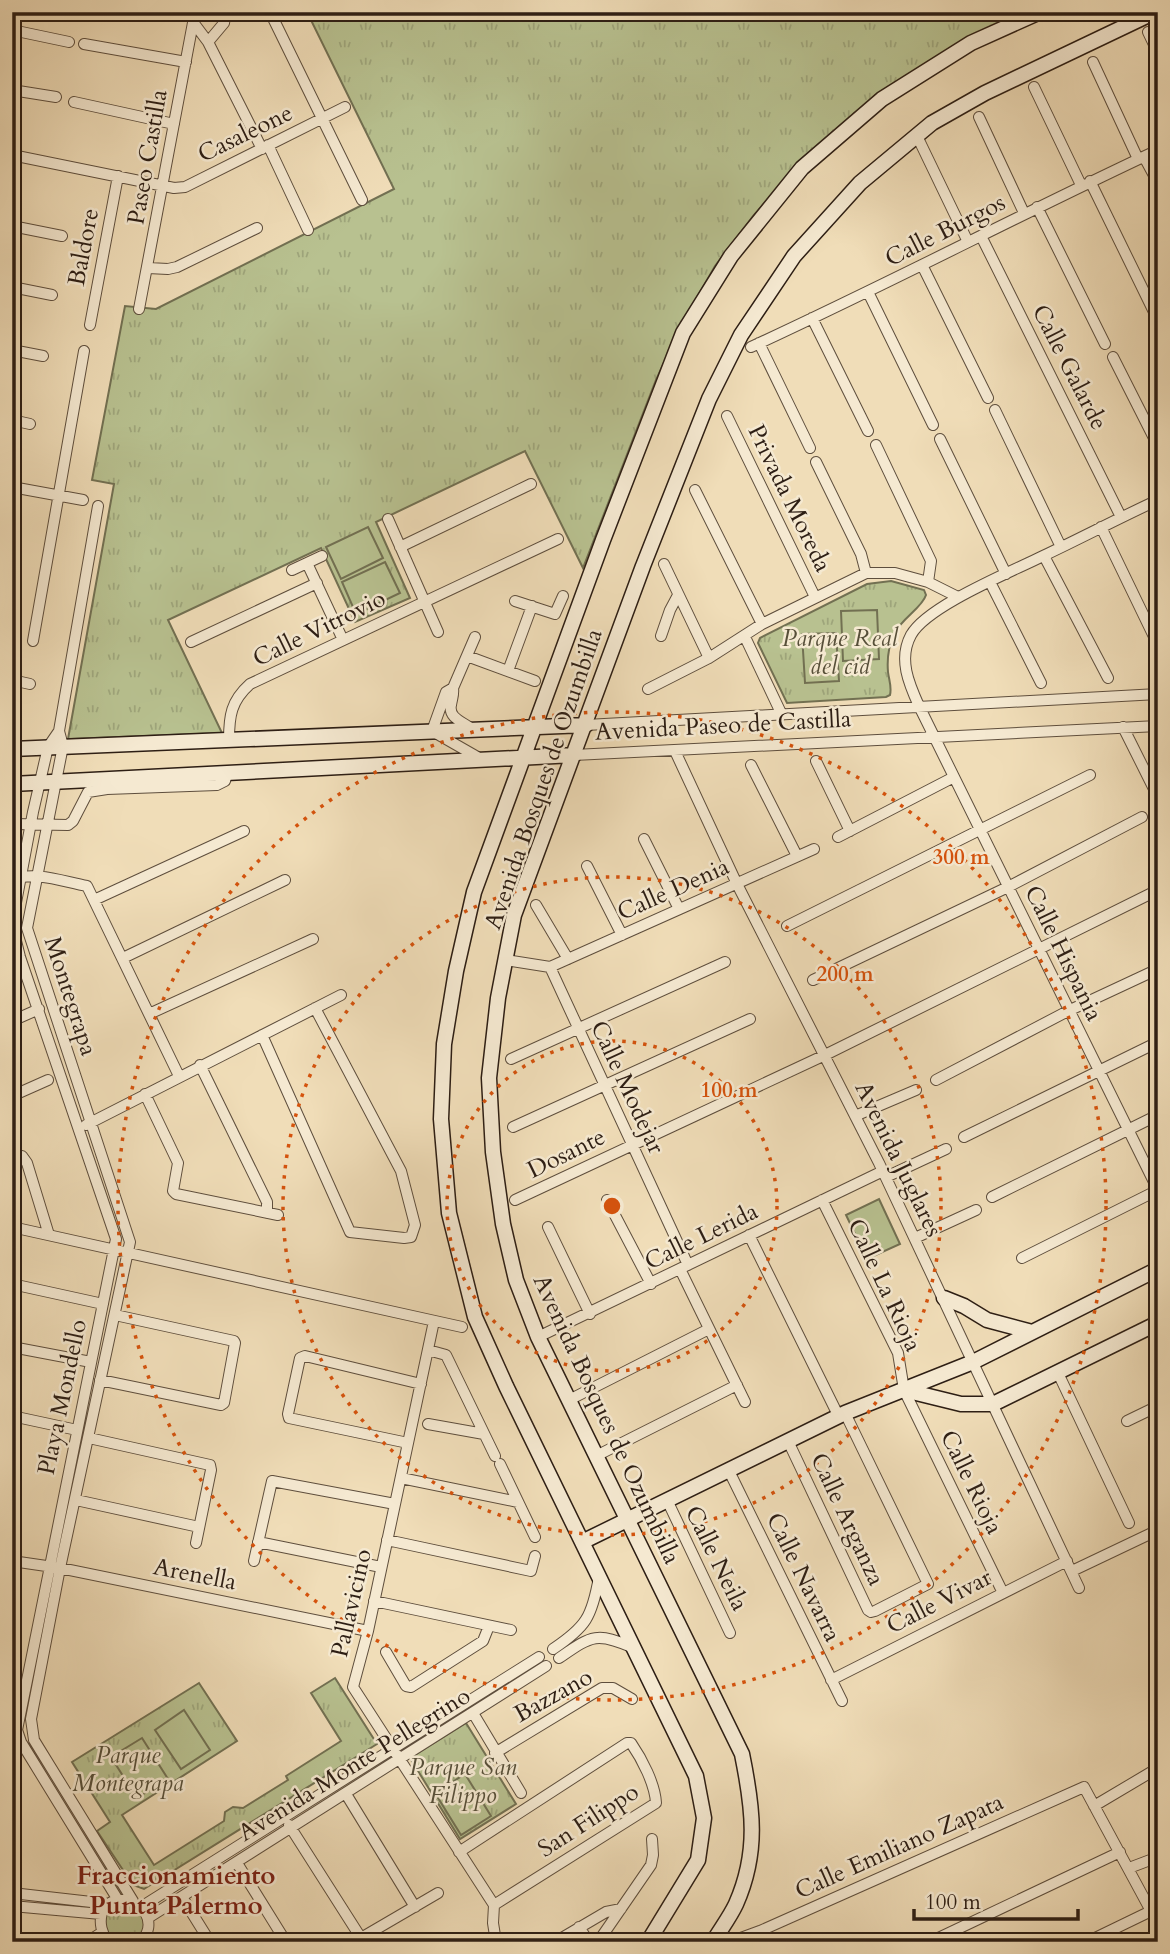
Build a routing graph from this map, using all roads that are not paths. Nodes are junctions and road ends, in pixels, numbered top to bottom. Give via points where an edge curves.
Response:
1 (226, 12) edge
2 (270, 12) edge
3 (1040, 12) edge
4 (1154, 12) edge
5 (194, 17) edge
6 (12, 30) edge
7 (1147, 32) dead end
8 (69, 42) dead end
9 (208, 43) junction
10 (84, 44) dead end
11 (1158, 53) edge
12 (186, 62) junction
13 (1093, 62) dead end
14 (1034, 87) dead end
15 (12, 90) edge
16 (56, 97) dead end
17 (74, 102) dead end
18 (345, 107) dead end
19 (979, 117) dead end
20 (322, 119) junction
21 (174, 124) junction
22 (917, 136) junction
23 (265, 147) junction
24 (1158, 150) edge
25 (12, 155) edge
26 (1141, 158) junction
27 (118, 176) junction
28 (1086, 183) junction
29 (1158, 183) edge
30 (162, 185) junction
31 (362, 200) dead end
32 (1037, 207) junction
33 (1024, 213) junction
34 (12, 226) edge
35 (257, 228) dead end
36 (308, 230) dead end
37 (62, 236) dead end
38 (981, 236) junction
39 (968, 242) junction
40 (922, 265) junction
41 (148, 268) junction
42 (12, 287) edge
43 (868, 292) junction
44 (52, 295) dead end
45 (139, 309) dead end
46 (1156, 316) edge
47 (813, 318) junction
48 (90, 325) dead end
49 (1105, 344) dead end
50 (12, 350) edge
51 (84, 351) dead end
52 (43, 356) dead end
53 (1113, 357) dead end
54 (988, 398) dead end
55 (995, 410) dead end
56 (727, 416) dead end
57 (12, 420) edge
58 (30, 424) dead end
59 (933, 425) dead end
60 (868, 430) dead end
61 (940, 439) dead end
62 (876, 446) dead end
63 (1158, 446) edge
64 (810, 448) dead end
65 (816, 463) dead end
66 (531, 484) dead end
67 (12, 487) edge
68 (695, 490) dead end
69 (60, 496) junction
70 (83, 500) dead end
71 (1158, 500) edge
72 (98, 506) dead end
73 (1121, 517) junction
74 (388, 519) dead end
75 (1101, 527) junction
76 (558, 539) dead end
77 (400, 547) junction
78 (1061, 547) junction
79 (322, 556) dead end
80 (1044, 556) junction
81 (307, 563) junction
82 (664, 564) dead end
83 (292, 570) dead end
84 (866, 573) junction
85 (1006, 574) junction
86 (928, 582) junction
87 (990, 582) junction
88 (317, 583) junction
89 (678, 595) junction
90 (563, 596) dead end
91 (815, 597) junction
92 (958, 597) junction
93 (424, 601) junction
94 (515, 601) dead end
95 (532, 606) junction
96 (762, 625) junction
97 (438, 632) dead end
98 (661, 636) dead end
99 (475, 637) dead end
100 (745, 637) junction
101 (343, 640) junction
102 (33, 641) dead end
103 (191, 642) dead end
104 (1158, 645) edge
105 (467, 656) junction
106 (709, 658) junction
107 (508, 671) junction
108 (1108, 678) dead end
109 (12, 680) edge
110 (535, 681) dead end
111 (1041, 683) dead end
112 (30, 684) dead end
113 (648, 689) dead end
114 (1158, 694) edge
115 (919, 706) junction
116 (444, 711) junction
117 (782, 715) junction
118 (586, 725) junction
119 (1158, 726) edge
120 (534, 727) junction
121 (1123, 727) junction
122 (472, 730) junction
123 (432, 731) junction
124 (934, 736) junction
125 (229, 740) junction
126 (55, 747) junction
127 (12, 749) edge
128 (675, 751) junction
129 (574, 755) junction
130 (524, 757) junction
131 (481, 759) junction
132 (816, 761) dead end
133 (751, 765) dead end
134 (227, 774) junction
135 (1090, 775) dead end
136 (954, 777) junction
137 (56, 783) junction
138 (12, 784) edge
139 (38, 790) junction
140 (1158, 797) edge
141 (52, 800) junction
142 (1142, 817) dead end
143 (31, 823) junction
144 (12, 824) edge
145 (48, 825) junction
146 (981, 830) junction
147 (244, 831) dead end
148 (850, 831) junction
149 (838, 837) dead end
150 (644, 839) dead end
151 (814, 849) dead end
152 (797, 856) junction
153 (587, 866) dead end
154 (37, 877) junction
155 (17, 878) edge
156 (285, 880) dead end
157 (737, 884) junction
158 (1008, 887) junction
159 (1158, 890) edge
160 (93, 900) junction
161 (537, 905) dead end
162 (679, 909) junction
163 (12, 925) edge
164 (787, 926) dead end
165 (622, 935) junction
166 (313, 939) dead end
167 (1039, 949) junction
168 (15, 952) edge
169 (123, 958) junction
170 (568, 959) junction
171 (506, 960) junction
172 (725, 962) dead end
173 (550, 967) junction
174 (1158, 969) edge
175 (813, 980) dead end
176 (341, 995) dead end
177 (315, 1008) junction
178 (39, 1009) junction
179 (1068, 1012) junction
180 (149, 1014) junction
181 (750, 1019) dead end
182 (12, 1021) edge
183 (577, 1028) junction
184 (262, 1035) junction
185 (1158, 1042) edge
186 (825, 1055) junction
187 (511, 1059) dead end
188 (200, 1065) junction
189 (1099, 1071) junction
190 (179, 1076) junction
191 (48, 1080) dead end
192 (936, 1080) dead end
193 (603, 1085) junction
194 (916, 1090) dead end
195 (145, 1094) junction
196 (12, 1096) edge
197 (1158, 1115) edge
198 (855, 1116) junction
199 (91, 1123) junction
200 (513, 1126) dead end
201 (79, 1128) junction
202 (1128, 1129) junction
203 (964, 1137) dead end
204 (631, 1144) junction
205 (946, 1149) dead end
206 (12, 1157) edge
207 (884, 1174) junction
208 (1158, 1190) edge
209 (992, 1197) dead end
210 (515, 1200) dead end
211 (607, 1200) dead end
212 (822, 1200) junction
213 (976, 1210) dead end
214 (12, 1227) edge
215 (548, 1227) dead end
216 (50, 1235) junction
217 (749, 1235) junction
218 (915, 1238) junction
219 (114, 1249) junction
220 (129, 1252) junction
221 (1022, 1258) dead end
222 (684, 1267) junction
223 (1158, 1269) edge
224 (12, 1284) edge
225 (651, 1284) junction
226 (944, 1298) junction
227 (103, 1304) junction
228 (590, 1314) junction
229 (115, 1315) junction
230 (434, 1321) junction
231 (1158, 1323) edge
232 (462, 1327) dead end
233 (709, 1329) junction
234 (1032, 1332) junction
235 (538, 1337) junction
236 (12, 1347) edge
237 (428, 1350) junction
238 (91, 1362) junction
239 (973, 1362) junction
240 (1058, 1373) junction
241 (100, 1380) junction
242 (421, 1384) junction
243 (737, 1385) junction
244 (904, 1390) junction
245 (569, 1400) junction
246 (745, 1402) dead end
247 (993, 1404) junction
248 (1158, 1406) edge
249 (842, 1415) junction
250 (12, 1416) edge
251 (1128, 1421) dead end
252 (428, 1424) dead end
253 (77, 1430) junction
254 (484, 1434) junction
255 (89, 1437) junction
256 (789, 1441) junction
257 (408, 1443) junction
258 (596, 1455) junction
259 (729, 1471) junction
260 (12, 1473) edge
261 (401, 1478) junction
262 (12, 1484) edge
263 (76, 1500) junction
264 (667, 1500) junction
265 (518, 1502) junction
266 (395, 1504) junction
267 (627, 1520) junction
268 (1129, 1523) dead end
269 (199, 1527) junction
270 (1158, 1535) edge
271 (535, 1537) dead end
272 (387, 1540) junction
273 (258, 1542) junction
274 (582, 1542) junction
275 (196, 1543) dead end
276 (535, 1556) dead end
277 (12, 1561) edge
278 (254, 1561) dead end
279 (1069, 1566) junction
280 (381, 1567) junction
281 (55, 1568) junction
282 (599, 1577) junction
283 (1079, 1588) dead end
284 (1003, 1593) junction
285 (374, 1601) junction
286 (489, 1626) junction
287 (511, 1630) dead end
288 (368, 1631) junction
289 (730, 1633) dead end
290 (566, 1646) junction
291 (635, 1648) junction
292 (552, 1649) dead end
293 (386, 1652) dead end
294 (539, 1657) dead end
295 (559, 1658) dead end
296 (525, 1666) junction
297 (546, 1666) dead end
298 (530, 1676) junction
299 (831, 1680) junction
300 (632, 1699) dead end
301 (842, 1702) dead end
302 (473, 1713) junction
303 (17, 1730) junction
304 (393, 1748) junction
305 (495, 1752) junction
306 (12, 1754) edge
307 (400, 1759) junction
308 (1158, 1768) edge
309 (521, 1793) dead end
310 (346, 1794) junction
311 (70, 1798) junction
312 (60, 1805) junction
313 (1094, 1806) junction
314 (284, 1817) junction
315 (291, 1828) junction
316 (652, 1839) dead end
317 (459, 1852) junction
318 (1119, 1852) junction
319 (1158, 1857) edge
320 (237, 1863) junction
321 (1129, 1868) junction
322 (12, 1893) edge
323 (438, 1893) dead end
324 (182, 1897) junction
325 (114, 1902) junction
326 (137, 1904) junction
327 (494, 1905) junction
328 (12, 1906) edge
329 (415, 1907) junction
330 (621, 1909) junction
331 (1151, 1911) junction
332 (101, 1914) junction
333 (148, 1918) junction
334 (1158, 1924) edge
335 (579, 1927) junction
336 (760, 1931) junction
337 (105, 1937) edge
338 (87, 1942) edge
339 (140, 1942) edge
340 (210, 1942) edge
341 (286, 1942) edge
342 (496, 1942) edge
343 (555, 1942) edge
344 (589, 1942) edge
345 (598, 1942) edge
346 (648, 1942) edge
347 (713, 1942) edge
348 (730, 1942) edge
349 (765, 1942) edge
350 (930, 1942) edge
351 (1087, 1942) edge

1 - 9 street via 224,23
2 - 20 street
3 - 120 main road, Avenida Bosques de Ozumbilla via 971,43 882,99 802,168 731,256 684,333 668,369
4 - 22 main road, Avenida Bosques de Ozumbilla via 985,93
5 - 9 street
5 - 12 street, Paseo Castilla
6 - 8 street
7 - 11 street
9 - 23 street
10 - 12 street
12 - 21 street, Paseo Castilla
13 - 26 street
14 - 28 street
15 - 16 street
17 - 21 street
18 - 20 street, Casaleone
19 - 33 street
20 - 23 street, Casaleone
20 - 31 street
21 - 30 street, Paseo Castilla
22 - 39 street
22 - 118 main road, Avenida Bosques de Ozumbilla via 860,183 794,256 741,335 709,399
23 - 30 street, Casaleone via 185,187
23 - 36 street
24 - 26 street, Calle Burgos
25 - 27 street, Casaleone
26 - 28 street, Calle Burgos
26 - 29 street
27 - 30 street, Casaleone
27 - 48 street, Baldore
28 - 32 street, Calle Burgos
28 - 46 street
30 - 41 street, Paseo Castilla
32 - 33 street, Calle Burgos
32 - 49 street
33 - 38 street, Calle Burgos
34 - 37 street
35 - 41 street via 177,267
38 - 39 street, Calle Burgos
38 - 73 street, Calle Galarde
39 - 40 street, Calle Burgos
40 - 43 street, Calle Burgos
40 - 54 street
41 - 45 street, Paseo Castilla
42 - 44 street
43 - 47 street, Calle Burgos
43 - 59 street
47 - 60 street
47 - 64 street, Calle Burgos via 755,345
50 - 52 street
51 - 69 street
53 - 63 street
55 - 78 street
56 - 91 street, Privada Moreda
57 - 58 street
61 - 85 street
62 - 86 street via 931,561
65 - 84 street
66 - 77 street
67 - 69 street
68 - 96 street
69 - 70 street
69 - 102 street
71 - 73 street, Calle Hispania
72 - 126 street
73 - 75 street, Calle Hispania
74 - 77 street
75 - 78 street, Calle Hispania
75 - 104 street
76 - 93 street, Calle Vitrovio
77 - 93 street
78 - 80 street, Calle Hispania
79 - 81 street
80 - 85 street, Calle Hispania
80 - 108 street
81 - 83 street
81 - 88 street
82 - 89 street
84 - 86 street via 895,573
84 - 91 street
85 - 87 street, Calle Hispania
86 - 92 street
87 - 92 street, Calle Hispania
87 - 111 street
88 - 101 street
88 - 103 street
89 - 98 street
89 - 106 street
90 - 95 street via 555,614
91 - 96 street
92 - 115 street, Calle Hispania via 911,635 904,665
93 - 97 street
93 - 101 street, Calle Vitrovio
94 - 95 street
95 - 107 street
96 - 100 street
99 - 105 street
100 - 106 street
100 - 117 street
101 - 125 street, Calle Vitrovio via 244,689 231,708
105 - 107 street
105 - 116 street via 453,688 446,692
106 - 113 street
107 - 110 street
109 - 112 street
114 - 115 street, Avenida Paseo de Castilla
115 - 117 street, Avenida Paseo de Castilla
115 - 124 street, Calle Hispania
116 - 122 street
116 - 123 street
117 - 118 street, Avenida Paseo de Castilla
118 - 120 main road, Avenida Paseo de Castilla
118 - 129 main road, Avenida Bosques de Ozumbilla
119 - 121 street, Avenida Paseo de Castilla
120 - 122 main road, Avenida Paseo de Castilla
120 - 130 main road, Avenida Bosques de Ozumbilla
121 - 124 street, Avenida Paseo de Castilla
121 - 140 street
122 - 123 main road, Avenida Paseo de Castilla
123 - 125 main road, Avenida Paseo de Castilla
123 - 131 street
124 - 128 street, Avenida Paseo de Castilla
124 - 136 street, Calle Hispania
125 - 126 main road, Avenida Paseo de Castilla
126 - 127 main road, Avenida Paseo de Castilla
126 - 137 street, Montegrapa
126 - 139 street, Montegrapa
128 - 129 street, Avenida Paseo de Castilla
128 - 157 street, Avenida Juglares
129 - 130 main road, Avenida Paseo de Castilla
129 - 171 main road, Avenida Bosques de Ozumbilla via 514,915
130 - 131 main road, Avenida Paseo de Castilla
130 - 274 main road, Avenida Bosques de Ozumbilla via 474,892 444,1044 441,1119 449,1213 475,1317
131 - 134 main road, Avenida Paseo de Castilla
132 - 148 street
133 - 152 street
134 - 137 main road, Avenida Paseo de Castilla
134 - 145 street via 217,785 88,792 74,821
135 - 146 street
136 - 146 street, Calle Hispania
136 - 148 street
137 - 139 main road, Avenida Paseo de Castilla
137 - 141 street, Montegrapa
138 - 139 main road, Avenida Paseo de Castilla
139 - 141 street
139 - 143 street, Montegrapa
141 - 145 street, Montegrapa
142 - 158 street
143 - 144 street
143 - 145 street
143 - 155 street, Montegrapa
145 - 154 street, Montegrapa
146 - 158 street, Calle Hispania
146 - 164 street
147 - 160 street
148 - 149 street
150 - 162 street
151 - 152 street, Calle Denia
152 - 157 street, Calle Denia
153 - 165 street
154 - 155 street
154 - 160 street via 87,886
154 - 199 street, Montegrapa via 27,928
155 - 163 street, Montegrapa
156 - 169 street
157 - 162 street, Calle Denia
157 - 186 street, Avenida Juglares
158 - 167 street, Calle Hispania
158 - 175 street
159 - 167 street, Dosante
160 - 169 street
161 - 170 street
162 - 165 street, Calle Denia
163 - 168 street, Montegrapa
165 - 170 street, Calle Denia
166 - 180 street
167 - 179 street, Calle Hispania
167 - 186 street, Dosante
168 - 178 street, Montegrapa
169 - 180 street
170 - 173 street, Calle Denia
171 - 173 street
171 - 235 main road, Avenida Bosques de Ozumbilla via 489,1078 493,1152 516,1280
172 - 183 street
173 - 183 street, Calle Modejar
174 - 179 street
176 - 177 street
177 - 184 street
177 - 184 street via 401,1171 415,1225 411,1237 350,1232
178 - 182 street
178 - 201 street, Montegrapa
179 - 189 street, Calle Hispania
179 - 192 street
180 - 190 street
181 - 193 street
183 - 187 street
183 - 193 street, Calle Modejar
184 - 188 street
185 - 189 street
186 - 198 street, Avenida Juglares
186 - 204 street, Dosante
188 - 190 street
188 - 195 street via 272,1214 176,1194 178,1163
189 - 202 street, Calle Hispania
189 - 203 street
190 - 195 street
191 - 196 street
193 - 200 street
193 - 204 street, Calle Modejar
194 - 198 street
195 - 199 street
197 - 202 street
198 - 207 street, Avenida Juglares
199 - 201 street
199 - 220 street, Montegrapa via 130,1242
201 - 219 street, Montegrapa via 116,1239
202 - 208 street, Calle Hispania
202 - 209 street
204 - 210 street, Dosante
204 - 222 street, Calle Modejar
205 - 207 street, Calle Lerida
206 - 216 street via 22,1156 27,1163
207 - 212 street, Calle Lerida
207 - 218 street, Avenida Juglares
208 - 221 street
211 - 225 street
212 - 217 street, Calle Lerida
212 - 244 street, Calle La Rioja via 898,1353
213 - 218 street
214 - 216 street
215 - 228 street
216 - 219 street
217 - 222 street, Calle Lerida
217 - 249 street, Calle Arganza
218 - 226 street, Avenida Juglares
219 - 220 street
219 - 227 street, Playa Mondello
220 - 229 street, Playa Mondello
220 - 230 street
222 - 225 street, Calle Lerida
222 - 233 street, Calle Modejar
223 - 234 main road
224 - 227 street
225 - 228 street, Calle Lerida
226 - 234 main road via 987,1321
226 - 239 street, Avenida Juglares
227 - 238 street, Playa Mondello
228 - 235 street, Calle Lerida
229 - 241 street, Playa Mondello
229 - 241 street via 234,1340 224,1403
230 - 232 street
230 - 237 street, Pallavicino
231 - 240 main road
233 - 243 street, Calle Modejar
233 - 245 street
234 - 239 main road
235 - 245 main road, Avenida Bosques de Ozumbilla
236 - 238 street
237 - 242 street, Pallavicino
237 - 254 street via 446,1356
238 - 253 street, Playa Mondello
239 - 244 main road
239 - 247 street, Avenida Juglares
240 - 247 main road
240 - 268 street
241 - 255 street, Playa Mondello
242 - 257 street, Pallavicino
242 - 257 street via 300,1358 289,1418
243 - 246 street, Calle Modejar
243 - 258 street
244 - 247 main road via 961,1404
244 - 249 main road
244 - 284 street, Calle Rioja
245 - 258 main road, Avenida Bosques de Ozumbilla
247 - 279 street, Avenida Juglares
248 - 251 street
249 - 256 main road
249 - 256 street, Calle Arganza via 928,1584 875,1611 868,1610
250 - 253 street
252 - 254 street
253 - 281 street, Playa Mondello
254 - 265 street
255 - 263 street, Playa Mondello
255 - 269 street via 210,1465
256 - 259 main road
257 - 261 street, Pallavicino
258 - 267 main road, Avenida Bosques de Ozumbilla
259 - 264 main road
259 - 299 street, Calle Navarra
260 - 262 street
261 - 265 street
261 - 266 street, Pallavicino
263 - 269 street
263 - 281 street, Playa Mondello
264 - 267 main road
264 - 289 street, Calle Neila
265 - 271 street
266 - 272 street, Pallavicino
266 - 273 street via 272,1481
267 - 274 main road
267 - 347 main road, Avenida Bosques de Ozumbilla via 742,1754 752,1801 752,1857 736,1905
269 - 275 street
270 - 279 street, Calle Vivar via 1154,1532
272 - 276 street via 531,1571
272 - 280 street, Pallavicino
273 - 278 street
273 - 280 street
274 - 282 main road, Avenida Bosques de Ozumbilla
277 - 281 street, Arenella
279 - 283 street, Avenida Juglares
279 - 284 street, Calle Vivar
280 - 285 street, Pallavicino
281 - 288 street, Arenella
281 - 303 street, Playa Mondello
281 - 311 street, Playa Mondello via 31,1730
282 - 290 street via 590,1613
282 - 291 main road, Avenida Bosques de Ozumbilla
284 - 299 street, Calle Vivar
285 - 286 street
285 - 288 street, Pallavicino
286 - 287 street
286 - 293 street via 483,1641 411,1687
288 - 304 street, Pallavicino via 354,1686
290 - 291 street via 599,1637
290 - 292 street
290 - 295 street
291 - 346 main road, Avenida Bosques de Ozumbilla via 696,1776 704,1818 698,1860
294 - 296 street, Avenida Monte Pellegrino
296 - 298 street
296 - 304 street, Avenida Monte Pellegrino
297 - 298 street, Avenida Monte Pellegrino
298 - 302 street, Avenida Monte Pellegrino
299 - 301 street, Calle Navarra
300 - 305 street, Bazzano via 613,1688 602,1688
302 - 305 street, Bazzano
302 - 307 street, Avenida Monte Pellegrino
303 - 306 street, Playa Mondello
303 - 312 street
304 - 307 street, Pallavicino
304 - 314 street, Avenida Monte Pellegrino
305 - 309 street, Bazzano
307 - 310 street, Avenida Monte Pellegrino
307 - 317 street, Pallavicino
308 - 313 street
310 - 315 street, Avenida Monte Pellegrino
310 - 329 street
311 - 312 street
311 - 326 street, Playa Mondello
312 - 325 street
313 - 318 street
313 - 336 street, Calle Emiliano Zapata via 1084,1787
314 - 315 street
314 - 326 street, Avenida Monte Pellegrino
315 - 320 street, Avenida Monte Pellegrino
315 - 329 street via 361,1938
316 - 330 street via 651,1865
317 - 327 street, Pallavicino
317 - 327 street, San Filippo via 627,1743 634,1747 656,1803
318 - 321 street
318 - 350 street
319 - 321 street
320 - 324 street, Avenida Monte Pellegrino
320 - 341 street
321 - 331 street
322 - 325 street
323 - 329 street
324 - 333 street, Avenida Monte Pellegrino
324 - 340 street
325 - 326 street
325 - 332 street
326 - 333 street, Playa Mondello
327 - 342 street
328 - 332 street
330 - 335 street
330 - 345 street
331 - 334 street
331 - 351 street
332 - 337 street via 99,1923
333 - 339 street
335 - 343 street
335 - 344 street
336 - 348 street, Calle Emiliano Zapata
336 - 349 street
337 - 338 street

